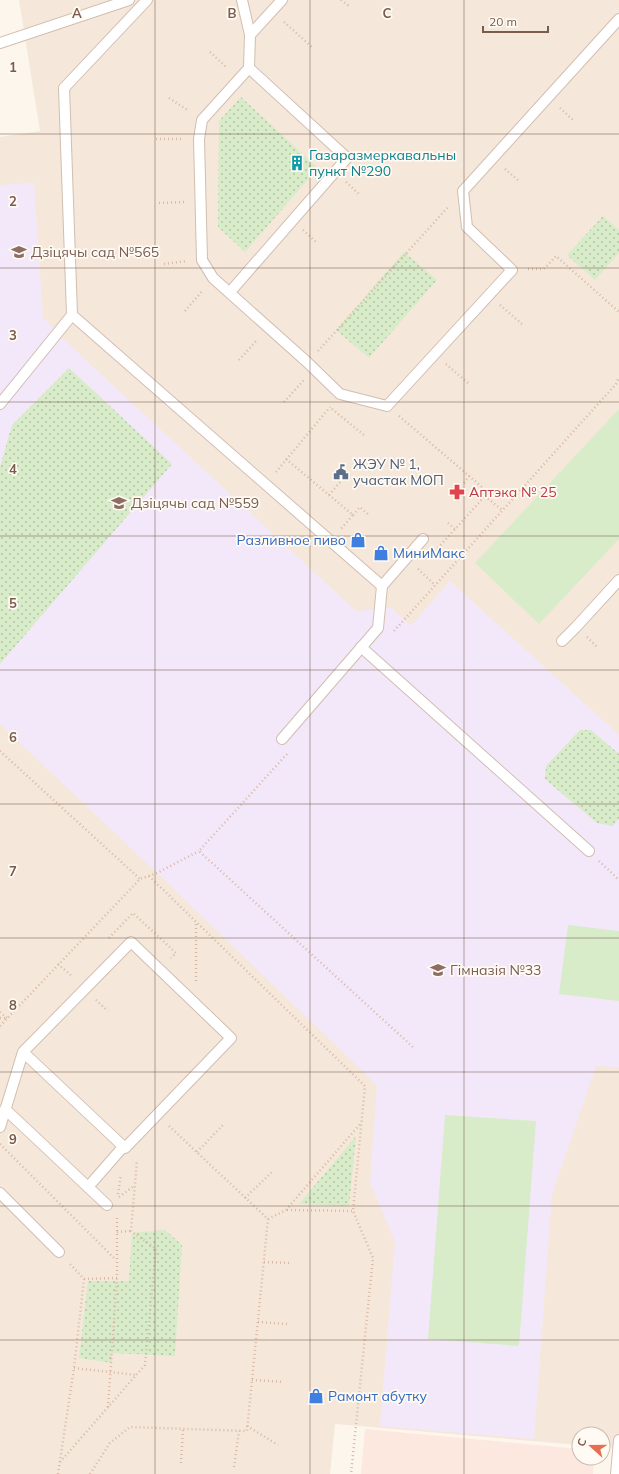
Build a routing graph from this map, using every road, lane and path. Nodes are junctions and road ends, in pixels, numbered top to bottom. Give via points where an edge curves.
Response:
1 (129, 0) edge
2 (147, 0) edge
3 (242, 0) edge
4 (282, 0) edge
5 (341, 0) edge
6 (349, 6) dead end
7 (272, 12) junction
8 (619, 19) edge
9 (250, 35) junction
10 (0, 43) edge
11 (312, 47) dead end
12 (210, 52) dead end
13 (249, 68) junction
14 (238, 80) junction
15 (169, 98) dead end
16 (202, 120) junction
17 (156, 139) dead end
18 (199, 139) junction
19 (463, 191) junction
20 (201, 201) junction
21 (159, 203) dead end
22 (202, 260) junction
23 (164, 264) dead end
24 (544, 269) dead end
25 (213, 278) junction
26 (230, 292) junction
27 (489, 295) junction
28 (186, 311) dead end
29 (619, 312) edge
30 (72, 315) junction
31 (523, 325) dead end
32 (269, 328) junction
33 (435, 355) junction
34 (239, 360) dead end
35 (311, 366) junction
36 (619, 378) edge
37 (619, 381) edge
38 (468, 383) dead end
39 (616, 384) junction
40 (340, 394) junction
41 (284, 402) dead end
42 (0, 404) edge
43 (387, 406) junction
44 (330, 407) junction
45 (364, 435) dead end
46 (286, 459) junction
47 (469, 476) junction
48 (342, 480) dead end
49 (464, 483) dead end
50 (266, 484) junction
51 (329, 495) junction
52 (485, 496) junction
53 (502, 510) junction
54 (353, 515) junction
55 (369, 515) dead end
56 (448, 524) dead end
57 (455, 529) junction
58 (423, 539) joint
59 (331, 541) junction
60 (419, 571) dead end
61 (619, 580) edge
62 (435, 585) junction
63 (382, 586) junction
64 (390, 635) dead end
65 (562, 641) dead end
66 (361, 648) junction
67 (282, 739) dead end
68 (292, 748) dead end
69 (0, 750) edge
70 (199, 851) junction
71 (589, 851) joint
72 (149, 876) junction
73 (140, 879) junction
74 (619, 880) edge
75 (196, 922) junction
76 (108, 940) dead end
77 (168, 961) dead end
78 (58, 964) junction
79 (78, 972) dead end
80 (196, 988) dead end
81 (0, 1012) edge
82 (0, 1018) edge
83 (7, 1018) junction
84 (0, 1026) edge
85 (415, 1048) dead end
86 (23, 1052) junction
87 (5, 1109) junction
88 (164, 1122) dead end
89 (362, 1122) junction
90 (223, 1125) dead end
91 (0, 1127) edge
92 (0, 1144) edge
93 (123, 1147) junction
94 (197, 1152) junction
95 (137, 1154) dead end
96 (122, 1169) dead end
97 (273, 1171) dead end
98 (88, 1187) junction
99 (0, 1192) edge
100 (117, 1198) dead end
101 (245, 1198) junction
102 (107, 1205) dead end
103 (286, 1210) junction
104 (117, 1211) dead end
105 (353, 1211) junction
106 (268, 1219) junction
107 (131, 1231) junction
108 (117, 1232) junction
109 (58, 1252) joint
110 (117, 1261) junction
111 (264, 1262) junction
112 (291, 1263) dead end
113 (117, 1278) junction
114 (84, 1279) junction
115 (258, 1322) junction
116 (286, 1324) dead end
117 (74, 1368) junction
118 (110, 1372) junction
119 (136, 1375) junction
120 (252, 1380) junction
121 (283, 1382) dead end
122 (331, 1398) dead end
123 (359, 1401) junction
124 (108, 1407) junction
125 (247, 1426) junction
126 (183, 1429) junction
127 (238, 1431) junction
128 (619, 1440) edge
129 (278, 1445) dead end
130 (60, 1462) junction
131 (181, 1463) dead end
132 (234, 1467) dead end
133 (58, 1474) edge
134 (90, 1474) edge
135 (351, 1474) edge
136 (616, 1474) edge

1 - 10 lane
2 - 30 lane via 64,88
3 - 9 lane
4 - 7 lane
5 - 6 path
7 - 9 lane
7 - 11 path
8 - 19 lane
9 - 13 lane
12 - 14 path
13 - 14 lane
13 - 26 lane via 347,158
14 - 16 lane
15 - 16 path
16 - 18 lane
17 - 18 path
18 - 20 lane
19 - 27 lane via 467,227 512,270
19 - 35 path
20 - 21 path
20 - 22 lane
22 - 23 path
22 - 25 lane
24 - 29 path via 556,256
25 - 26 lane
25 - 28 path
26 - 32 lane
27 - 31 path
27 - 33 lane
30 - 42 lane
30 - 50 lane
32 - 34 path
32 - 35 lane
33 - 38 path
33 - 43 lane
35 - 40 lane
35 - 41 path
36 - 39 path
37 - 39 path
39 - 53 path
40 - 43 lane
40 - 44 path
43 - 47 path
44 - 45 path
44 - 46 path
46 - 50 path
46 - 51 path
47 - 49 path
47 - 52 path via 482,487
48 - 51 path
50 - 59 lane
51 - 54 path
52 - 53 path
52 - 57 path
53 - 62 path
54 - 55 path via 360,507
54 - 59 path
56 - 57 path
57 - 58 path via 436,550
58 - 63 lane
59 - 63 lane
60 - 62 path
61 - 65 lane
62 - 64 path
63 - 66 lane via 378,628
66 - 67 lane
66 - 71 lane
68 - 70 path
69 - 73 path
70 - 72 path
70 - 85 path
71 - 74 path
72 - 73 path
72 - 75 path
73 - 78 path
75 - 80 path
75 - 89 path via 365,1086
76 - 77 path via 133,913 176,953
78 - 79 path via 73,978
78 - 83 path
81 - 83 path
82 - 83 path
83 - 84 path
86 - 87 lane
86 - 93 lane
86 - 93 lane via 131,942 142,952 231,1038 125,1148
87 - 91 lane
87 - 98 lane
88 - 94 path
89 - 103 path
89 - 105 path
90 - 94 path
92 - 110 path
93 - 98 lane
94 - 101 path
95 - 107 path
96 - 100 path
97 - 101 path
98 - 102 lane
99 - 109 lane
101 - 106 path
103 - 105 path
103 - 106 path
104 - 108 path
105 - 123 path via 373,1258
106 - 111 path
107 - 108 path
107 - 119 path via 156,1249 145,1365
108 - 110 path
109 - 114 path
110 - 113 path
111 - 112 path
111 - 115 path
113 - 114 path
113 - 118 path
114 - 117 path
115 - 116 path
115 - 120 path
117 - 118 path
117 - 130 path
118 - 119 path
118 - 124 path
119 - 124 path
120 - 121 path
120 - 125 path
122 - 123 path
123 - 135 path
124 - 130 path
125 - 127 path via 247,1431
125 - 129 path
126 - 127 path
126 - 131 path
126 - 134 path via 130,1427 110,1443
127 - 132 path
128 - 136 lane
130 - 133 path

